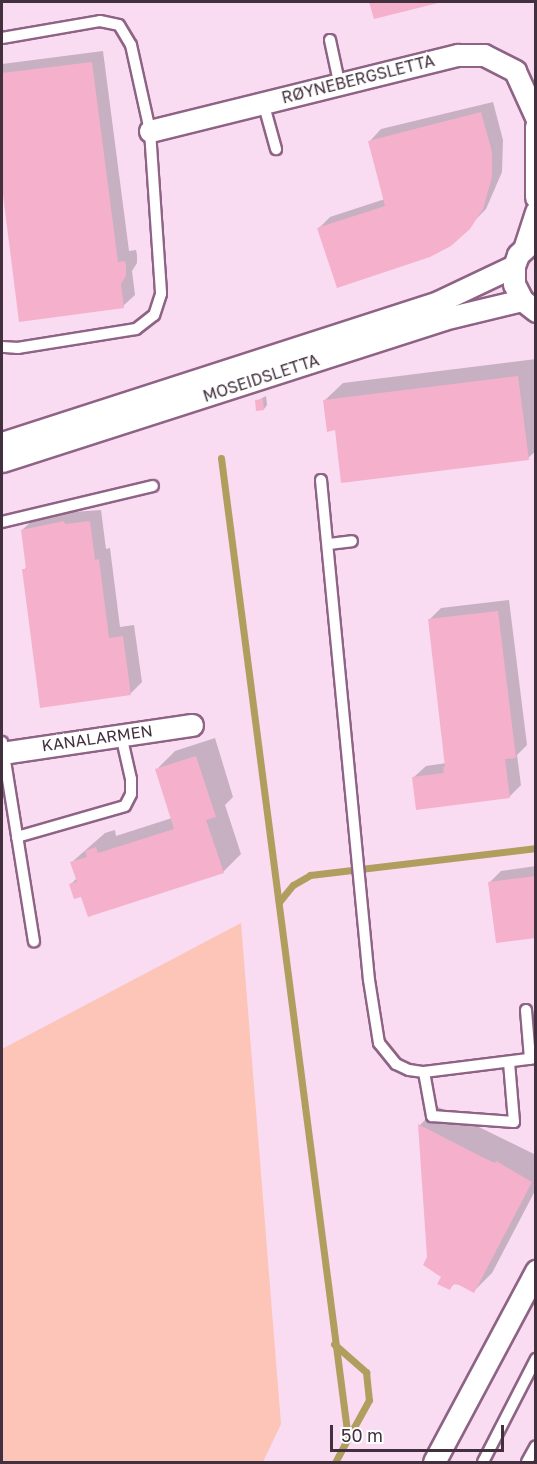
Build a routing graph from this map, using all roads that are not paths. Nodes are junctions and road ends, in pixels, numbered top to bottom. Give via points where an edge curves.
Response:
1 (2, 38) edge
2 (330, 40) dead end
3 (339, 82) junction
4 (263, 102) junction
5 (536, 117) edge
6 (536, 126) edge
7 (150, 131) junction
8 (276, 149) dead end
9 (536, 197) edge
10 (536, 212) edge
11 (530, 242) edge
12 (514, 266) junction
13 (529, 305) edge
14 (2, 347) edge
15 (2, 443) edge
16 (2, 461) edge
17 (321, 480) dead end
18 (153, 486) dead end
19 (2, 522) edge
20 (352, 541) dead end
21 (329, 544) junction
22 (192, 725) dead end
23 (121, 735) junction
24 (2, 749) edge
25 (17, 837) junction
26 (34, 941) dead end
27 (526, 1010) dead end
28 (533, 1059) edge
29 (509, 1062) junction
30 (424, 1072) junction
31 (536, 1271) edge
32 (536, 1359) edge
33 (536, 1446) edge
34 (434, 1462) edge
35 (483, 1462) edge
36 (527, 1462) edge

1 - 7 lane via 100,21 119,25 131,45
2 - 3 lane
3 - 4 street, RØYNEBERGSLETTA
3 - 5 street, RØYNEBERGSLETTA via 458,55 484,54 515,71
4 - 7 street, RØYNEBERGSLETTA
4 - 8 lane
6 - 9 street
7 - 14 lane via 161,294 154,315 136,329 18,348
10 - 11 street
11 - 12 street
12 - 13 street via 514,284
12 - 15 street, MOSEIDSLETTA via 438,302
13 - 16 street, MOSEIDSLETTA via 443,319
17 - 21 lane
18 - 19 lane
20 - 21 lane
21 - 30 lane via 355,841 379,1043 396,1064
22 - 23 street, KANALARMEN
23 - 24 street, KANALARMEN
23 - 25 lane via 131,779 131,794 125,806
24 - 25 lane
25 - 26 lane
27 - 28 lane
28 - 29 lane
29 - 30 lane
29 - 30 lane via 514,1122 432,1116
31 - 34 street
32 - 35 lane
33 - 36 lane

